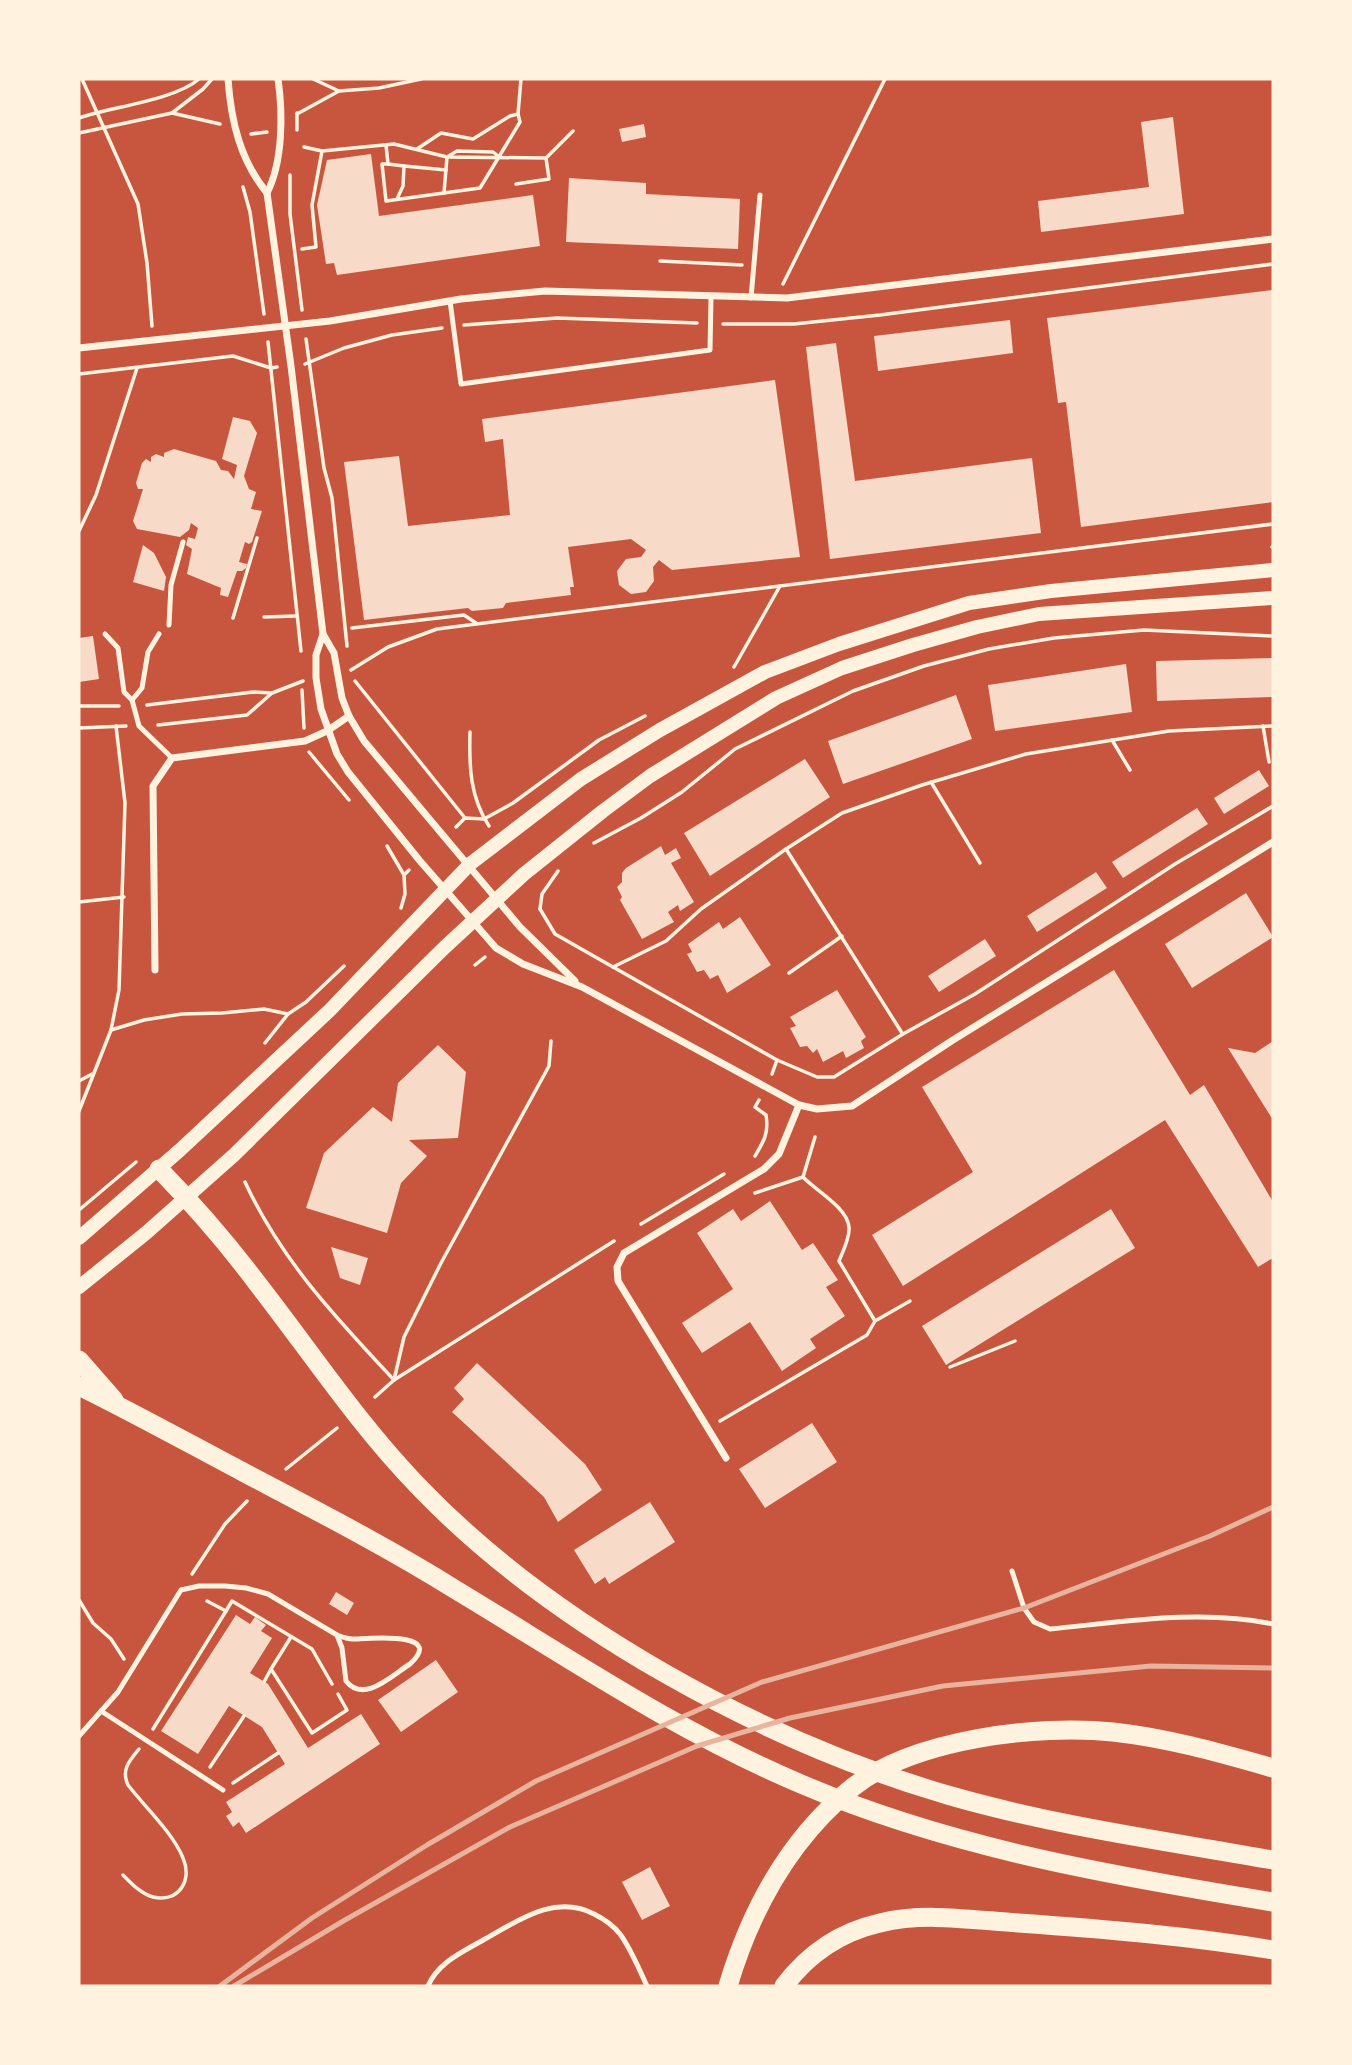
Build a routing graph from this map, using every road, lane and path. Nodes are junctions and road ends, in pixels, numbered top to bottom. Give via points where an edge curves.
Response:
1 (82, 79) edge
2 (198, 79) edge
3 (212, 79) edge
4 (228, 79) edge
5 (278, 79) edge
6 (313, 79) edge
7 (421, 79) edge
8 (521, 79) edge
9 (885, 79) edge
10 (339, 92) junction
11 (96, 112) junction
12 (172, 113) junction
13 (297, 114) dead end
14 (518, 114) junction
15 (79, 118) edge
16 (104, 127) junction
17 (573, 131) dead end
18 (79, 133) edge
19 (222, 134) dead end
20 (386, 145) junction
21 (304, 147) dead end
22 (417, 149) junction
23 (322, 151) junction
24 (447, 157) junction
25 (499, 158) junction
26 (546, 158) junction
27 (388, 164) junction
28 (291, 165) dead end
29 (404, 166) junction
30 (446, 170) junction
31 (240, 179) dead end
32 (516, 184) dead end
33 (267, 192) junction
34 (444, 193) junction
35 (760, 194) dead end
36 (397, 199) junction
37 (1273, 239) edge
38 (302, 249) dead end
39 (660, 261) dead end
40 (754, 265) junction
41 (300, 297) dead end
42 (711, 298) junction
43 (751, 298) junction
44 (776, 298) junction
45 (450, 301) junction
46 (262, 304) dead end
47 (285, 326) junction
48 (153, 329) dead end
49 (79, 348) edge
50 (318, 359) dead end
51 (137, 368) junction
52 (79, 374) edge
53 (1273, 524) edge
54 (79, 531) edge
55 (257, 538) dead end
56 (183, 542) dead end
57 (1273, 570) edge
58 (780, 586) junction
59 (1273, 598) edge
60 (296, 617) junction
61 (233, 618) dead end
62 (264, 618) dead end
63 (477, 624) junction
64 (169, 625) dead end
65 (352, 628) dead end
66 (104, 634) dead end
67 (159, 634) dead end
68 (323, 634) junction
69 (1273, 636) edge
70 (348, 650) dead end
71 (301, 652) dead end
72 (351, 659) dead end
73 (354, 669) junction
74 (733, 669) dead end
75 (302, 673) dead end
76 (338, 676) junction
77 (316, 678) junction
78 (301, 681) junction
79 (272, 693) junction
80 (132, 700) junction
81 (79, 706) edge
82 (132, 707) junction
83 (349, 716) junction
84 (116, 726) junction
85 (139, 726) junction
86 (1263, 726) junction
87 (1273, 726) edge
88 (79, 728) edge
89 (327, 731) junction
90 (470, 732) dead end
91 (1112, 740) junction
92 (172, 758) junction
93 (1269, 762) dead end
94 (1130, 770) dead end
95 (931, 782) junction
96 (1273, 806) edge
97 (465, 818) dead end
98 (499, 842) junction
99 (1273, 842) edge
100 (590, 845) dead end
101 (786, 849) junction
102 (980, 863) dead end
103 (470, 864) junction
104 (561, 866) dead end
105 (444, 890) junction
106 (124, 897) junction
107 (498, 898) junction
108 (79, 902) edge
109 (472, 921) junction
110 (842, 936) junction
111 (613, 967) junction
112 (155, 970) dead end
113 (789, 973) dead end
114 (578, 984) junction
115 (288, 1014) dead end
116 (111, 1031) junction
117 (903, 1034) junction
118 (551, 1041) dead end
119 (777, 1060) junction
120 (94, 1073) junction
121 (79, 1081) edge
122 (766, 1086) junction
123 (799, 1105) junction
124 (79, 1111) edge
125 (815, 1137) dead end
126 (755, 1157) dead end
127 (159, 1169) junction
128 (731, 1170) dead end
129 (803, 1177) junction
130 (245, 1182) dead end
131 (746, 1196) dead end
132 (186, 1197) junction
133 (631, 1230) dead end
134 (620, 1237) dead end
135 (79, 1238) edge
136 (79, 1287) edge
137 (910, 1301) dead end
138 (875, 1321) junction
139 (1015, 1341) dead end
140 (79, 1360) edge
141 (950, 1367) dead end
142 (394, 1380) junction
143 (79, 1386) edge
144 (375, 1396) dead end
145 (120, 1406) junction
146 (337, 1428) dead end
147 (708, 1428) junction
148 (726, 1458) dead end
149 (286, 1469) dead end
150 (247, 1501) dead end
151 (1012, 1571) dead end
152 (181, 1590) junction
153 (79, 1600) edge
154 (207, 1601) dead end
155 (226, 1611) junction
156 (1273, 1624) edge
157 (337, 1635) junction
158 (291, 1637) junction
159 (132, 1668) junction
160 (271, 1669) junction
161 (264, 1682) dead end
162 (101, 1711) junction
163 (244, 1716) dead end
164 (79, 1736) edge
165 (146, 1740) junction
166 (278, 1753) dead end
167 (1273, 1768) edge
168 (204, 1777) junction
169 (223, 1790) joint
170 (1273, 1860) edge
171 (123, 1875) dead end
172 (1273, 1902) edge
173 (1273, 1950) edge
174 (428, 1986) edge
175 (647, 1986) edge
176 (729, 1986) edge
177 (784, 1986) edge

1 - 11 path
2 - 11 path via 172,93
3 - 12 path
4 - 33 street via 238,140 253,175
5 - 33 street via 281,126 276,173
6 - 10 path
7 - 10 path
8 - 14 path
9 - 44 path
10 - 13 path
11 - 15 path
11 - 16 path
12 - 16 path
12 - 19 path via 218,124
14 - 22 path via 473,139 441,133
14 - 25 path via 520,121
16 - 18 path
16 - 48 path via 138,204
17 - 26 path
20 - 22 path
20 - 23 path
20 - 27 path
21 - 23 path
22 - 24 path
23 - 38 path via 312,205 316,247
24 - 25 path
24 - 30 path
25 - 26 path
25 - 34 path via 480,188
26 - 32 path via 548,179
27 - 29 path
27 - 36 path via 382,164 386,201
28 - 41 path via 289,214
29 - 30 path
29 - 36 path
30 - 34 path
31 - 46 path via 250,212
33 - 47 street
34 - 36 path
35 - 40 lane
37 - 44 street
39 - 40 path
40 - 43 lane
42 - 43 street
42 - 45 street via 545,291
42 - 45 lane via 710,350 461,384
43 - 44 street
45 - 47 street
47 - 49 street
47 - 68 street
50 - 70 path via 309,363 332,498
51 - 52 path
51 - 54 path via 96,495
51 - 60 path via 233,356 271,368
53 - 58 path
55 - 61 path
56 - 64 lane via 171,585
57 - 98 main road via 969,603 839,644 765,671 660,730 581,779
58 - 63 path
58 - 74 path
59 - 107 main road via 1039,614 964,630 842,668 776,698 650,776
60 - 62 path
60 - 71 path
63 - 65 path via 464,615
63 - 73 path via 437,629 388,647
66 - 80 lane via 118,648 124,692
67 - 80 lane via 148,652 142,688
68 - 76 street via 334,653
68 - 77 street via 316,654
69 - 100 path via 1144,630 1054,638 925,666 853,691 735,748 682,792
72 - 73 path
73 - 76 path
73 - 97 path via 355,684
75 - 78 path
76 - 83 street
77 - 78 path
77 - 89 street
78 - 79 path
79 - 82 path
79 - 85 path via 247,715
80 - 82 lane
81 - 82 path
82 - 85 lane
83 - 89 street
83 - 103 street via 364,741
84 - 85 path
84 - 88 path
84 - 106 path via 125,803
85 - 92 lane
86 - 87 path
86 - 91 path via 1170,731
86 - 93 path
89 - 92 street via 305,741
89 - 105 street via 348,772
90 - 98 path via 474,800
91 - 94 path
91 - 95 path via 1026,754
92 - 112 street via 153,786
95 - 101 path via 842,813
95 - 102 path
96 - 117 path via 975,994
98 - 103 main road
99 - 123 street via 852,1106 817,1109
101 - 110 path
101 - 111 path via 701,909 666,941
103 - 105 main road
103 - 107 street
104 - 111 path via 542,894 540,909 555,934
105 - 109 street
105 - 127 main road via 330,1010
106 - 108 path
106 - 116 path via 119,990
107 - 109 main road
107 - 114 street via 520,927
109 - 114 street via 513,959
109 - 132 main road
110 - 113 path
110 - 117 path
111 - 119 path
114 - 122 street
115 - 116 path via 264,1009 182,1014
116 - 120 path
117 - 119 path via 834,1077 817,1077
118 - 142 path via 549,1066 404,1337
119 - 122 path
120 - 121 path
120 - 124 path
122 - 123 street
122 - 126 path via 755,1107 766,1115 768,1128
123 - 147 street via 779,1154 764,1170 624,1253 618,1267 618,1281
125 - 129 path
127 - 132 highway
127 - 135 main road
128 - 133 path
129 - 131 path
129 - 138 path via 845,1217 849,1226 839,1261
130 - 142 path via 292,1264
132 - 136 main road
132 - 170 highway via 417,1485 475,1541 548,1597 671,1677 816,1747 951,1796 1025,1815
134 - 142 path
137 - 138 path
138 - 147 path via 867,1335
139 - 141 path
140 - 145 highway
142 - 144 path
143 - 145 highway
145 - 172 highway via 336,1521 652,1710 803,1785 939,1833 1035,1858
146 - 149 path
147 - 148 street
150 - 152 path via 225,1524
151 - 156 lane via 1024,1608 1034,1622 1049,1629 1210,1617
152 - 157 lane via 216,1586 257,1590
152 - 159 lane
153 - 159 path
154 - 155 path
155 - 158 path via 232,1601
155 - 165 path
157 - 157 lane via 346,1681 358,1690 368,1691 416,1658 419,1651 410,1639 401,1637 348,1639
158 - 160 path
158 - 160 path via 312,1649 348,1710 312,1733
159 - 162 lane
160 - 161 path
162 - 164 lane
162 - 165 lane
163 - 168 path
165 - 168 lane
165 - 171 path via 124,1776 178,1847 187,1873 183,1888 166,1898 151,1897
166 - 169 path
167 - 176 highway via 1155,1737 1062,1730 967,1740 892,1765 854,1786 793,1849 753,1917
168 - 169 lane
173 - 177 highway via 1132,1931 909,1918 839,1938 798,1967
174 - 175 lane via 448,1960 534,1912 556,1906 581,1907 619,1932

